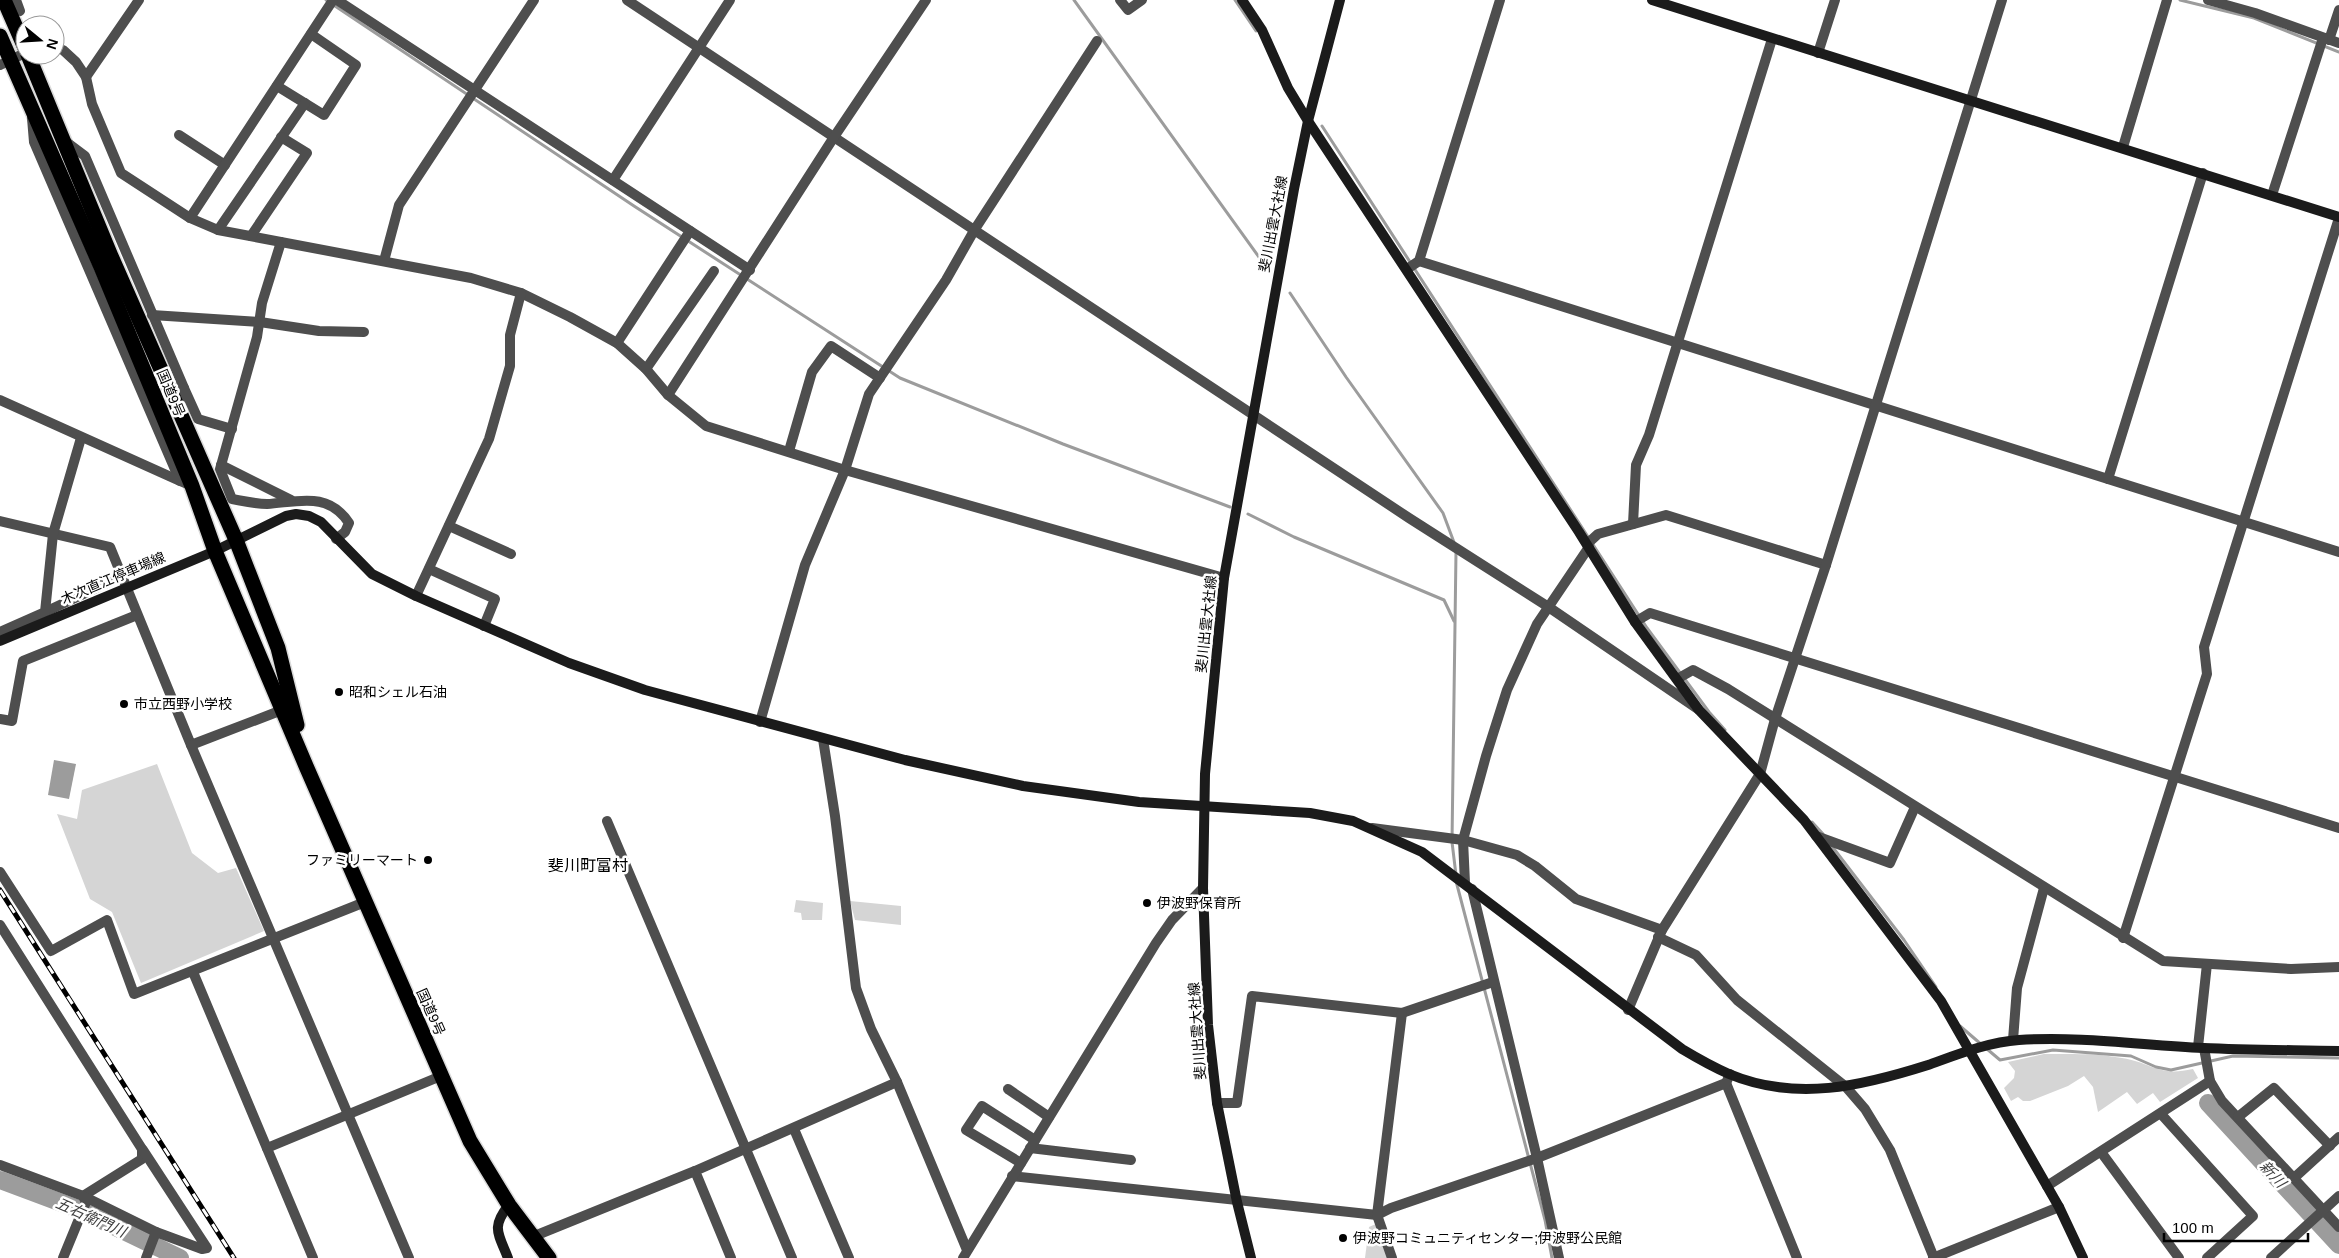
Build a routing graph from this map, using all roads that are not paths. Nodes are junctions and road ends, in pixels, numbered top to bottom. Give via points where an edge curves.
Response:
1 (4, 0) edge
2 (16, 0) edge
3 (139, 0) edge
4 (333, 0) edge
5 (337, 0) edge
6 (534, 0) edge
7 (627, 0) edge
8 (730, 0) edge
9 (926, 0) edge
10 (1120, 0) edge
11 (1142, 0) edge
12 (1242, 0) edge
13 (1340, 0) edge
14 (1500, 0) edge
15 (1652, 0) edge
16 (1835, 0) edge
17 (2002, 0) edge
18 (2167, 0) edge
19 (2208, 0) edge
20 (1668, 2) edge
21 (2339, 10) edge
22 (20, 11) dead end
23 (15, 25) edge
24 (311, 34) junction
25 (0, 36) edge
26 (1772, 39) junction
27 (1097, 41) dead end
28 (2330, 41) edge
29 (699, 48) junction
30 (65, 52) edge
31 (1818, 53) junction
32 (5, 62) edge
33 (32, 65) edge
34 (86, 77) junction
35 (277, 86) junction
36 (475, 92) junction
37 (1970, 100) junction
38 (305, 103) junction
39 (31, 109) junction
40 (1308, 121) junction
41 (179, 135) dead end
42 (282, 137) junction
43 (834, 137) junction
44 (64, 140) junction
45 (2123, 147) junction
46 (225, 165) junction
47 (2203, 173) junction
48 (613, 180) junction
49 (2272, 196) junction
50 (2339, 217) edge
51 (190, 218) junction
52 (975, 229) junction
53 (218, 230) junction
54 (690, 231) junction
55 (251, 236) junction
56 (281, 242) junction
57 (79, 246) junction
58 (106, 261) junction
59 (384, 261) junction
60 (1419, 261) junction
61 (133, 269) junction
62 (1407, 269) junction
63 (750, 270) junction
64 (714, 271) dead end
65 (522, 293) junction
66 (152, 315) junction
67 (260, 322) junction
68 (364, 332) dead end
69 (616, 343) junction
70 (1678, 343) junction
71 (646, 368) junction
72 (880, 378) junction
73 (184, 388) junction
74 (668, 395) junction
75 (0, 400) edge
76 (1874, 404) junction
77 (177, 408) junction
78 (1253, 414) junction
79 (232, 429) junction
80 (81, 438) junction
81 (789, 451) junction
82 (221, 465) junction
83 (845, 470) junction
84 (2108, 478) junction
85 (186, 484) junction
86 (291, 500) junction
87 (0, 520) edge
88 (2243, 522) junction
89 (1633, 524) junction
90 (449, 526) junction
91 (53, 534) junction
92 (236, 540) junction
93 (336, 540) junction
94 (1588, 546) junction
95 (215, 550) junction
96 (2339, 552) edge
97 (511, 554) dead end
98 (1826, 565) junction
99 (429, 569) junction
100 (122, 576) junction
101 (1224, 578) junction
102 (127, 587) junction
103 (416, 596) junction
104 (1547, 606) junction
105 (44, 612) junction
106 (137, 615) junction
107 (1635, 622) junction
108 (484, 626) junction
109 (0, 632) edge
110 (0, 641) edge
111 (1794, 658) junction
112 (1678, 679) junction
113 (282, 710) junction
114 (1698, 710) junction
115 (0, 719) edge
116 (1775, 719) junction
117 (760, 722) junction
118 (823, 740) junction
119 (191, 745) junction
120 (306, 766) junction
121 (1760, 774) junction
122 (2175, 778) junction
123 (1204, 807) junction
124 (1915, 807) junction
125 (607, 821) dead end
126 (1369, 827) junction
127 (2339, 828) edge
128 (1816, 836) junction
129 (1463, 840) junction
130 (0, 872) edge
131 (1468, 886) junction
132 (1203, 888) junction
133 (2044, 888) junction
134 (365, 902) junction
135 (0, 925) edge
136 (1660, 934) junction
137 (2123, 938) junction
138 (273, 941) junction
139 (2207, 964) junction
140 (2339, 967) edge
141 (193, 972) junction
142 (1493, 982) junction
143 (1628, 1010) junction
144 (1402, 1013) junction
145 (2013, 1040) junction
146 (2201, 1048) junction
147 (1969, 1051) junction
148 (2339, 1051) edge
149 (442, 1076) junction
150 (1728, 1078) junction
151 (2210, 1081) junction
152 (897, 1082) junction
153 (1846, 1087) junction
154 (1008, 1089) dead end
155 (1217, 1103) junction
156 (348, 1113) junction
157 (2161, 1114) junction
158 (1049, 1117) junction
159 (2238, 1117) junction
160 (794, 1129) junction
161 (2339, 1137) edge
162 (1032, 1144) junction
163 (2330, 1146) junction
164 (267, 1148) junction
165 (142, 1149) junction
166 (746, 1149) junction
167 (2101, 1152) junction
168 (1538, 1158) junction
169 (1131, 1160) dead end
170 (1021, 1163) junction
171 (1, 1164) edge
172 (695, 1171) junction
173 (1012, 1176) junction
174 (2294, 1178) junction
175 (2047, 1186) junction
176 (84, 1196) junction
177 (2339, 1196) edge
178 (1237, 1202) junction
179 (510, 1205) junction
180 (2059, 1206) junction
181 (2323, 1210) junction
182 (1377, 1215) junction
183 (2339, 1227) edge
184 (156, 1232) junction
185 (532, 1237) junction
186 (965, 1254) edge
187 (63, 1258) edge
188 (146, 1258) edge
189 (313, 1258) edge
190 (410, 1258) edge
191 (508, 1258) edge
192 (549, 1258) edge
193 (731, 1258) edge
194 (792, 1258) edge
195 (850, 1258) edge
196 (1251, 1258) edge
197 (1392, 1258) edge
198 (1559, 1258) edge
199 (1797, 1258) edge
200 (1934, 1258) edge
201 (2082, 1258) edge
202 (2179, 1258) edge
203 (2207, 1258) edge
204 (2272, 1258) edge

1 - 23 highway
2 - 22 street
3 - 34 street
4 - 24 street
5 - 36 street
6 - 36 street
7 - 29 street
8 - 29 street
9 - 43 street
10 - 11 street via 1128,10
12 - 40 street via 1262,30 1288,88
13 - 40 street, 斐川出雲大社線
14 - 60 street
15 - 20 street
16 - 31 street
17 - 37 street
18 - 45 street
19 - 28 street via 2255,13
20 - 26 street
21 - 28 street
24 - 35 street
24 - 38 street via 356,65 324,115
25 - 32 highway, 国道9号
26 - 31 street
26 - 70 street
27 - 52 street
28 - 49 street
29 - 43 street
29 - 48 street
30 - 34 street
31 - 37 street
32 - 39 highway, 国道9号
33 - 44 highway, 国道9号
34 - 51 street via 92,104 121,173
35 - 38 street
35 - 46 street
36 - 48 street
36 - 59 street via 399,205
37 - 45 street
37 - 76 street
38 - 42 street
39 - 57 street via 34,142
39 - 58 highway, 国道9号
40 - 62 street
40 - 78 street, 斐川出雲大社線
41 - 46 street
42 - 53 street
42 - 55 street via 307,154
43 - 52 street
43 - 63 street
44 - 58 highway, 国道9号
44 - 61 street via 85,156
45 - 47 street
46 - 51 street
47 - 49 street
47 - 84 street
48 - 54 street
49 - 50 street
50 - 88 street
51 - 53 street
52 - 72 street via 946,280
52 - 78 street
53 - 55 street
54 - 63 street
54 - 69 street
55 - 56 street
56 - 59 street
56 - 67 street via 262,303
57 - 58 street
57 - 85 street
58 - 61 street
58 - 77 highway, 国道9号
58 - 85 highway, 国道9号
59 - 65 street via 471,278
60 - 62 street
60 - 70 street
61 - 66 street
62 - 94 street
63 - 74 street
64 - 71 street
65 - 69 street
65 - 90 street via 510,335 510,366 489,439
66 - 67 street
66 - 73 street
67 - 68 street via 319,331
67 - 79 street
69 - 71 street
70 - 76 street
70 - 89 street via 1649,435 1636,465
71 - 74 street
72 - 81 street via 831,346 812,372
72 - 83 street via 869,394
73 - 77 street
73 - 79 street via 198,419
74 - 81 street via 706,426
75 - 80 street
76 - 84 street
76 - 98 street
77 - 92 highway, 国道9号
78 - 101 street, 斐川出雲大社線
78 - 104 street
79 - 82 street
80 - 85 street
80 - 91 street
81 - 83 street
82 - 86 street
82 - 86 street via 232,500 265,504
83 - 101 street
83 - 117 street via 805,564
84 - 88 street
85 - 95 highway, 国道9号
86 - 93 street via 325,503 343,514 349,523
87 - 91 street
88 - 96 street
88 - 122 street via 2204,647 2207,674
89 - 94 street via 1598,534
89 - 98 street via 1666,515
90 - 97 street
90 - 99 street
91 - 100 street via 110,546
91 - 105 street
92 - 93 street, 木次直江停車場線 via 296,514 320,522
92 - 95 street, 木次直江停車場線
92 - 120 highway, 国道9号 via 278,648
93 - 103 street, 木次直江停車場線 via 372,574
94 - 104 street
94 - 107 street
95 - 102 street, 木次直江停車場線
95 - 113 highway, 国道9号
98 - 111 street
99 - 103 street
99 - 108 street via 495,599
100 - 102 street
100 - 105 street
101 - 123 street, 斐川出雲大社線
102 - 106 street
102 - 110 street, 木次直江停車場線
103 - 108 street, 木次直江停車場線
104 - 114 street
104 - 129 street via 1507,690
105 - 109 street
106 - 115 street via 23,661 12,721
106 - 119 street
107 - 111 street via 1650,613
107 - 112 street
108 - 117 street, 木次直江停車場線 via 569,663 644,690
111 - 116 street
111 - 122 street
112 - 114 street
112 - 116 street via 1693,670
113 - 119 street
113 - 120 highway, 国道9号
114 - 121 street
116 - 121 street
116 - 124 street
117 - 118 street, 木次直江停車場線
118 - 123 street, 木次直江停車場線 via 1023,786 1139,802
118 - 152 street via 856,988 871,1029
119 - 138 street
120 - 134 highway, 国道9号
121 - 128 street
121 - 136 street
122 - 127 street
122 - 137 street
123 - 126 street, 木次直江停車場線 via 1310,813
123 - 132 street, 斐川出雲大社線
124 - 128 street via 1890,863
124 - 133 street
125 - 166 street
126 - 129 street
126 - 131 street, 木次直江停車場線 via 1422,852
128 - 147 street via 1941,1001
129 - 131 street
129 - 136 street via 1518,854 1576,900
130 - 141 street via 51,951 107,920 134,994
131 - 142 street
131 - 143 street, 木次直江停車場線
132 - 155 street, 斐川出雲大社線 via 1208,1025
132 - 158 street via 1172,920 1156,943
133 - 137 street
133 - 145 street via 2018,988
134 - 138 street
134 - 149 highway, 国道9号
135 - 165 street
136 - 143 street
136 - 153 street via 1696,955 1737,1000
137 - 139 street via 2163,962
138 - 141 street
138 - 156 street
139 - 140 street via 2290,969
139 - 146 street
141 - 164 street
142 - 144 street
142 - 168 street
143 - 150 street, 木次直江停車場線 via 1682,1050
144 - 155 street via 1252,996 1236,1103
144 - 182 street
145 - 146 street, 木次直江停車場線 via 2060,1038
145 - 147 street, 木次直江停車場線
146 - 148 street, 木次直江停車場線
146 - 151 street
147 - 153 street, 木次直江停車場線 via 1890,1077
147 - 175 street
149 - 156 street
149 - 179 highway, 国道9号 via 470,1142
150 - 153 street, 木次直江停車場線 via 1778,1087
150 - 168 street
150 - 199 street
151 - 157 street
151 - 159 street via 2222,1101
152 - 160 street
152 - 186 street
153 - 200 street via 1865,1109 1890,1150
154 - 158 street
155 - 178 street, 斐川出雲大社線
156 - 164 street
156 - 190 street
157 - 167 street
157 - 203 street via 2253,1216
158 - 162 street
159 - 163 street via 2274,1088
159 - 174 street
160 - 166 street
160 - 195 street
161 - 163 street
162 - 169 street
162 - 170 street
162 - 170 street via 982,1106 966,1130
163 - 174 street
164 - 189 street
165 - 176 street via 142,1159
165 - 184 street via 208,1248 202,1249
166 - 172 street
166 - 194 street
167 - 175 street
167 - 202 street
168 - 182 street
168 - 198 street
170 - 173 street
171 - 176 street
172 - 185 street
172 - 193 street
173 - 178 street
173 - 186 street
174 - 181 street
175 - 180 street
176 - 184 street
176 - 187 street via 86,1202
177 - 181 street
178 - 182 street
178 - 196 street, 斐川出雲大社線
179 - 185 highway, 国道9号
179 - 191 street via 499,1218 497,1232
180 - 200 street
180 - 201 street
181 - 183 street
181 - 204 street
182 - 197 street
184 - 188 street
185 - 192 highway, 国道9号

